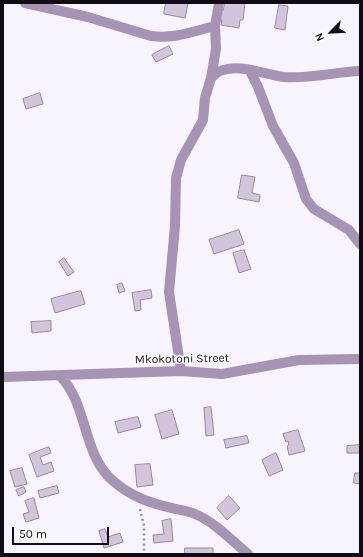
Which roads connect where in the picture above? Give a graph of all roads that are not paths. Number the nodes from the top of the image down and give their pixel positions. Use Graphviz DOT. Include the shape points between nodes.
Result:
graph roads {
  1 [pos="25,3"];
  2 [pos="219,3"];
  3 [pos="215,26"];
  4 [pos="250,71"];
  5 [pos="360,71"];
  6 [pos="211,78"];
  7 [pos="360,244"];
  8 [pos="360,359"];
  9 [pos="181,371"];
  10 [pos="60,376"];
  11 [pos="3,377"];
  12 [pos="248,554"];
  1 -- 3 [label="street" via="88,16 161,37 180,36"];
  2 -- 3 [label="street"];
  3 -- 6 [label="street" via="216,49"];
  4 -- 5 [label="street" via="290,77"];
  4 -- 6 [label="street" via="223,70"];
  4 -- 7 [label="street" via="273,126 294,163 306,199 314,209 349,230"];
  6 -- 9 [label="street" via="205,98 203,120 181,160 176,178 169,292"];
  8 -- 9 [label="street, Mkokotoni Street" via="299,360 222,374"];
  9 -- 10 [label="street, Mkokotoni Street"];
  10 -- 11 [label="street, Mkokotoni Street"];
  10 -- 12 [label="street" via="72,390 99,464 111,480 138,499 194,513 212,522"];
}
